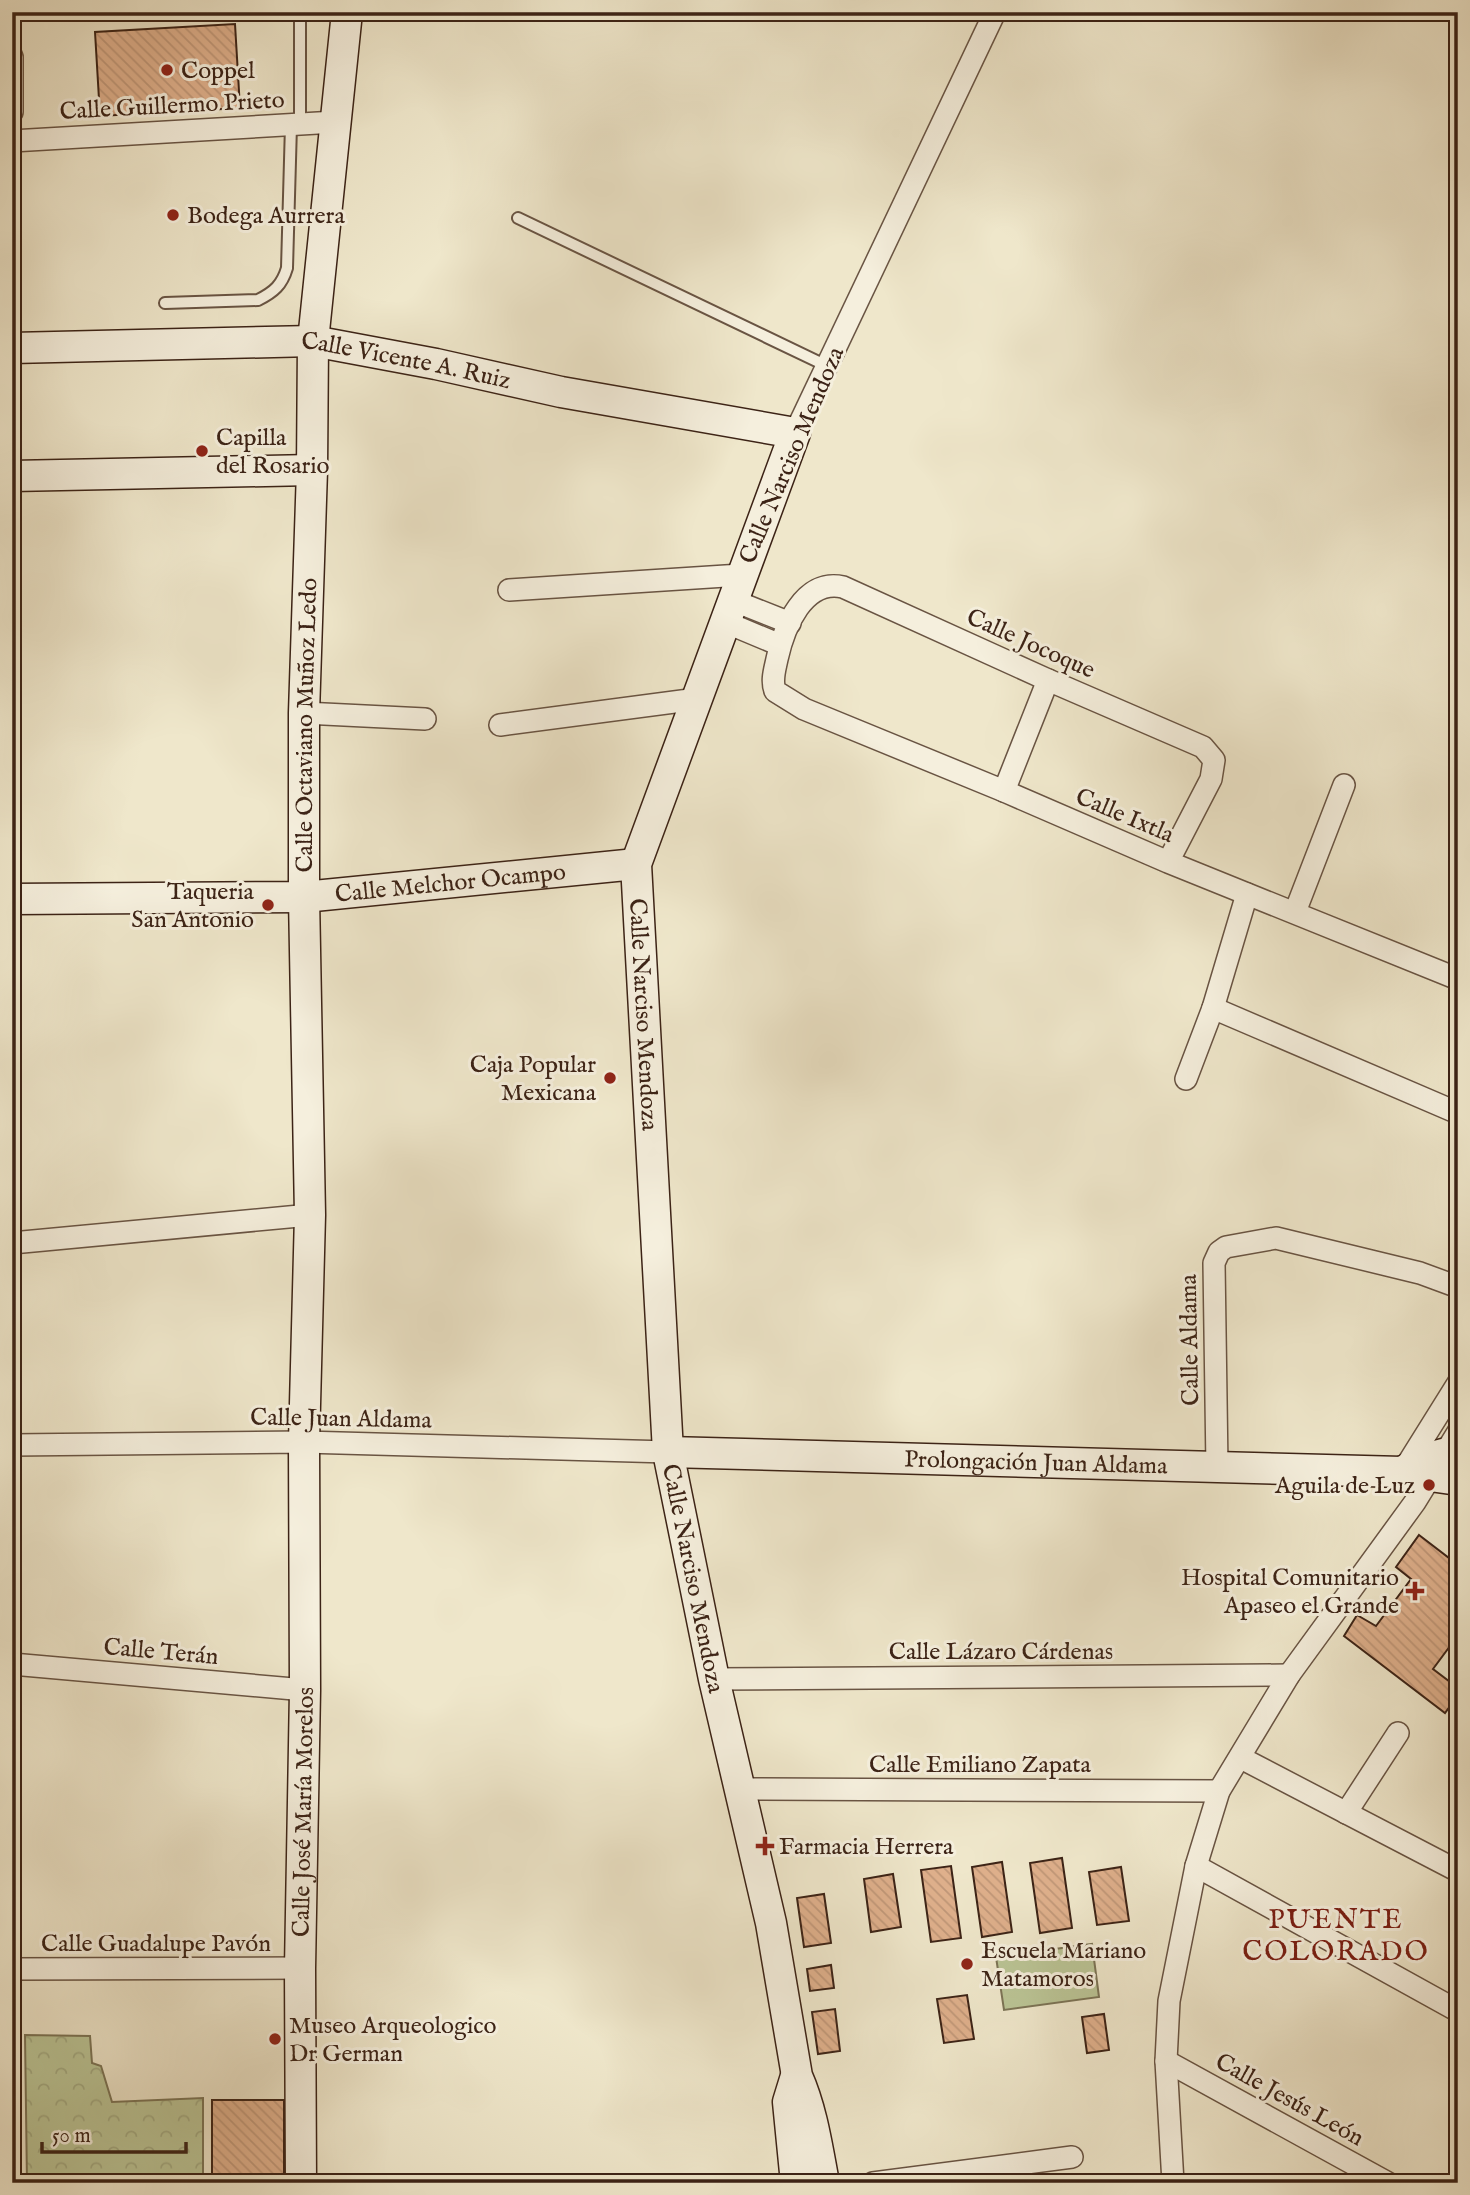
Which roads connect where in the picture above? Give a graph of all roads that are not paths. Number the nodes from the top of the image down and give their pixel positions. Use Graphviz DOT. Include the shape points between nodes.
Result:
graph roads {
  1 [pos="298,12"];
  2 [pos="347,12"];
  3 [pos="995,12"];
  4 [pos="12,57"];
  5 [pos="12,112"];
  6 [pos="335,122"];
  7 [pos="296,125"];
  8 [pos="12,141"];
  9 [pos="519,218"];
  10 [pos="165,303"];
  11 [pos="313,341"];
  12 [pos="12,348"];
  13 [pos="827,366"];
  14 [pos="795,433"];
  15 [pos="312,470"];
  16 [pos="12,476"];
  17 [pos="509,590"];
  18 [pos="732,599"];
  19 [pos="790,623"];
  20 [pos="780,645"];
  21 [pos="1048,680"];
  22 [pos="697,699"];
  23 [pos="304,713"];
  24 [pos="425,719"];
  25 [pos="500,725"];
  26 [pos="1344,785"];
  27 [pos="1004,791"];
  28 [pos="1168,862"];
  29 [pos="636,864"];
  30 [pos="1247,894"];
  31 [pos="303,897"];
  32 [pos="12,899"];
  33 [pos="1295,912"];
  34 [pos="1458,979"];
  35 [pos="1213,1008"];
  36 [pos="1186,1079"];
  37 [pos="1458,1113"];
  38 [pos="310,1215"];
  39 [pos="12,1243"];
  40 [pos="1458,1287"];
  41 [pos="1458,1383"];
  42 [pos="304,1442"];
  43 [pos="12,1445"];
  44 [pos="668,1452"];
  45 [pos="1442,1461"];
  46 [pos="1217,1467"];
  47 [pos="12,1664"];
  48 [pos="1289,1675"];
  49 [pos="714,1679"];
  50 [pos="305,1690"];
  51 [pos="1398,1732"];
  52 [pos="1241,1758"];
  53 [pos="741,1789"];
  54 [pos="1219,1791"];
  55 [pos="1346,1813"];
  56 [pos="1196,1866"];
  57 [pos="1457,1868"];
  58 [pos="300,1968"];
  59 [pos="12,1969"];
  60 [pos="1458,2011"];
  61 [pos="1166,2060"];
  62 [pos="797,2076"];
  63 [pos="1072,2157"];
  64 [pos="300,2183"];
  65 [pos="796,2183"];
  66 [pos="824,2183"];
  67 [pos="873,2183"];
  68 [pos="1173,2183"];
  69 [pos="1388,2183"];
  1 -- 7 [label="lane"];
  2 -- 6 [label="street, Calle Octaviano Muñoz Ledo"];
  3 -- 13 [label="street, Calle Narciso Mendoza"];
  4 -- 5 [label="street"];
  6 -- 7 [label="street, Calle Guillermo Prieto"];
  6 -- 11 [label="street, Calle Octaviano Muñoz Ledo"];
  7 -- 8 [label="street, Calle Guillermo Prieto"];
  7 -- 10 [label="lane" via="283,282 258,300"];
  9 -- 13 [label="lane"];
  11 -- 12 [label="street, Calle Vicente A. Ruiz"];
  11 -- 14 [label="street, Calle Vicente A. Ruiz" via="561,392"];
  11 -- 15 [label="street, Calle Octaviano Muñoz Ledo"];
  13 -- 14 [label="street, Calle Narciso Mendoza"];
  14 -- 18 [label="street, Calle Narciso Mendoza"];
  15 -- 16 [label="street"];
  15 -- 23 [label="street, Calle Octaviano Muñoz Ledo"];
  17 -- 18 [label="street"];
  18 -- 19 [label="street"];
  18 -- 20 [label="street"];
  18 -- 22 [label="street, Calle Narciso Mendoza"];
  19 -- 20 [label="street"];
  19 -- 21 [label="street, Calle Jocoque" via="802,602 822,588 844,587"];
  20 -- 27 [label="street, Calle Ixtla" via="775,691 804,709"];
  21 -- 27 [label="street"];
  21 -- 28 [label="street, Calle Jocoque" via="1203,747 1214,760 1211,779"];
  22 -- 25 [label="street"];
  22 -- 29 [label="street, Calle Narciso Mendoza"];
  23 -- 24 [label="street"];
  23 -- 31 [label="street, Calle Octaviano Muñoz Ledo"];
  26 -- 33 [label="street"];
  27 -- 28 [label="street, Calle Ixtla"];
  28 -- 30 [label="street, Calle Ixtla"];
  29 -- 31 [label="street, Calle Melchor Ocampo"];
  29 -- 44 [label="street, Calle Narciso Mendoza"];
  30 -- 33 [label="street, Calle Ixtla"];
  30 -- 35 [label="street"];
  31 -- 32 [label="street, Calle Melchor Ocampo"];
  31 -- 38 [label="street, Calle Octaviano Muñoz Ledo"];
  33 -- 34 [label="street, Calle Ixtla"];
  35 -- 36 [label="street"];
  35 -- 37 [label="street"];
  38 -- 39 [label="street"];
  38 -- 42 [label="street, Calle Octaviano Muñoz Ledo"];
  40 -- 46 [label="street, Calle Aldama" via="1420,1273 1276,1238 1219,1252 1214,1263"];
  41 -- 45 [label="street"];
  42 -- 43 [label="street, Calle Juan Aldama"];
  42 -- 44 [label="street, Calle Juan Aldama"];
  42 -- 50 [label="street, Calle José María Morelos"];
  44 -- 46 [label="street, Prolongación Juan Aldama"];
  44 -- 49 [label="street, Calle Narciso Mendoza"];
  45 -- 46 [label="street, Prolongación Juan Aldama"];
  45 -- 48 [label="street"];
  47 -- 50 [label="street, Calle Terán"];
  48 -- 49 [label="street, Calle Lázaro Cárdenas"];
  48 -- 52 [label="street"];
  49 -- 53 [label="street, Calle Narciso Mendoza"];
  50 -- 58 [label="street, Calle José María Morelos"];
  51 -- 55 [label="street"];
  52 -- 54 [label="street"];
  52 -- 55 [label="street"];
  53 -- 54 [label="street, Calle Emiliano Zapata"];
  53 -- 62 [label="street, Calle Narciso Mendoza" via="771,1923"];
  54 -- 56 [label="street"];
  55 -- 57 [label="street"];
  56 -- 60 [label="street"];
  56 -- 61 [label="street" via="1169,2001"];
  58 -- 59 [label="street, Calle Guadalupe Pavón"];
  58 -- 64 [label="street, Calle José María Morelos"];
  61 -- 68 [label="street"];
  61 -- 69 [label="street, Calle Jesús León"];
  62 -- 65 [label="street, Calle Narciso Mendoza" via="788,2102"];
  62 -- 66 [label="street, Calle Narciso Mendoza" via="812,2120"];
  63 -- 67 [label="street"];
}
